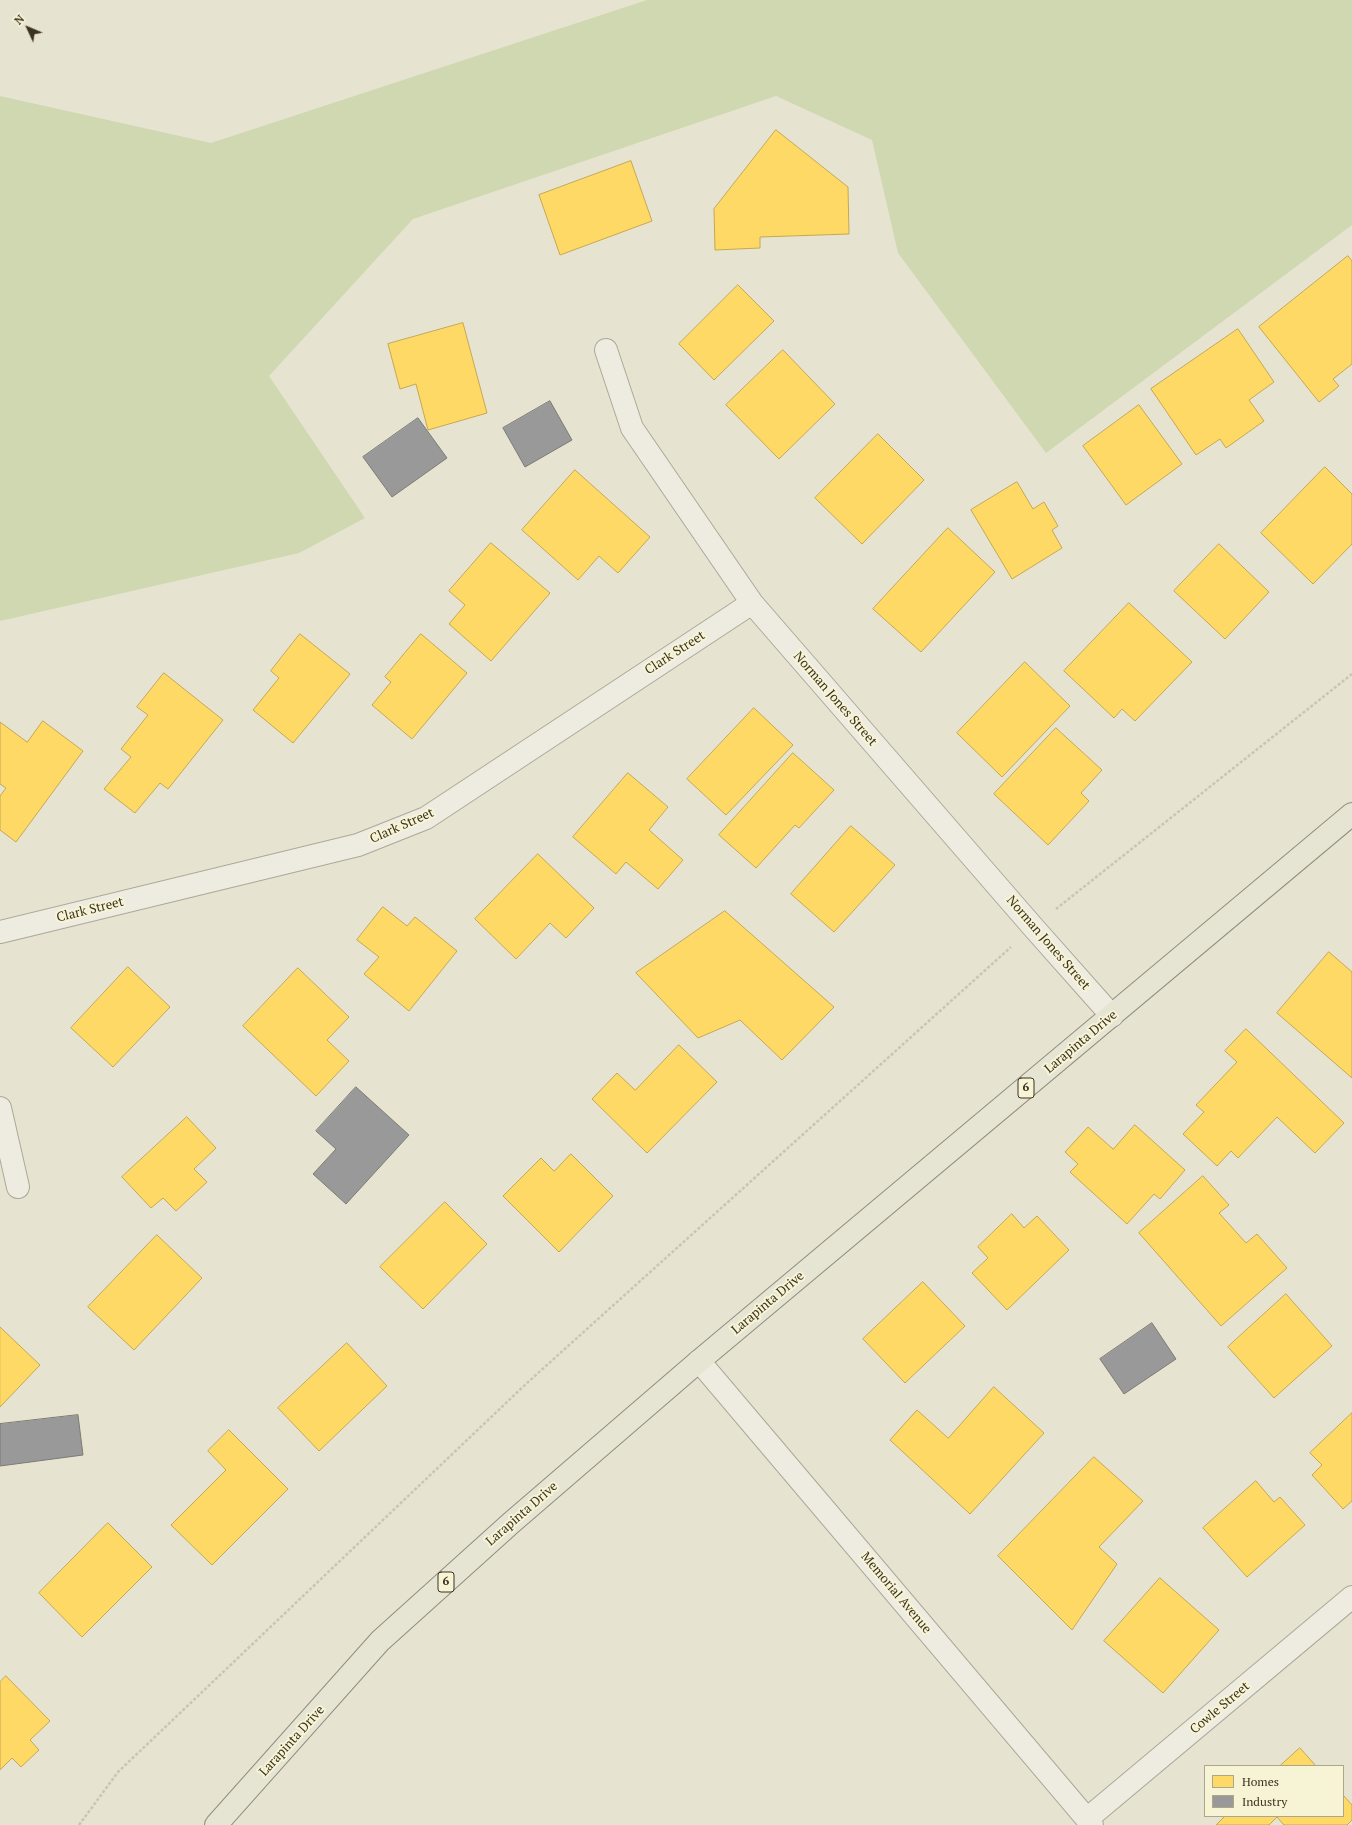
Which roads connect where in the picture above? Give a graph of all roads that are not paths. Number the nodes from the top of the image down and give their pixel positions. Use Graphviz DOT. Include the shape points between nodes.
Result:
graph roads {
  1 [pos="606,350"];
  2 [pos="752,602"];
  3 [pos="1352,814"];
  4 [pos="0,932"];
  5 [pos="1112,1016"];
  6 [pos="0,1108"];
  7 [pos="18,1187"];
  8 [pos="699,1361"];
  9 [pos="1352,1597"];
  10 [pos="1090,1822"];
  11 [pos="216,1825"];
  1 -- 2 [label="street, Norman Jones Street" via="632,428"];
  2 -- 4 [label="street, Clark Street" via="426,818 358,845"];
  2 -- 5 [label="street, Norman Jones Street"];
  3 -- 5 [label="main road, Larapinta Drive / 6"];
  5 -- 8 [label="main road, Larapinta Drive / 6"];
  6 -- 7 [label="street"];
  8 -- 10 [label="street, Memorial Avenue"];
  8 -- 11 [label="main road, Larapinta Drive / 6" via="511,1523 380,1641"];
  9 -- 10 [label="street, Cowle Street"];
}
